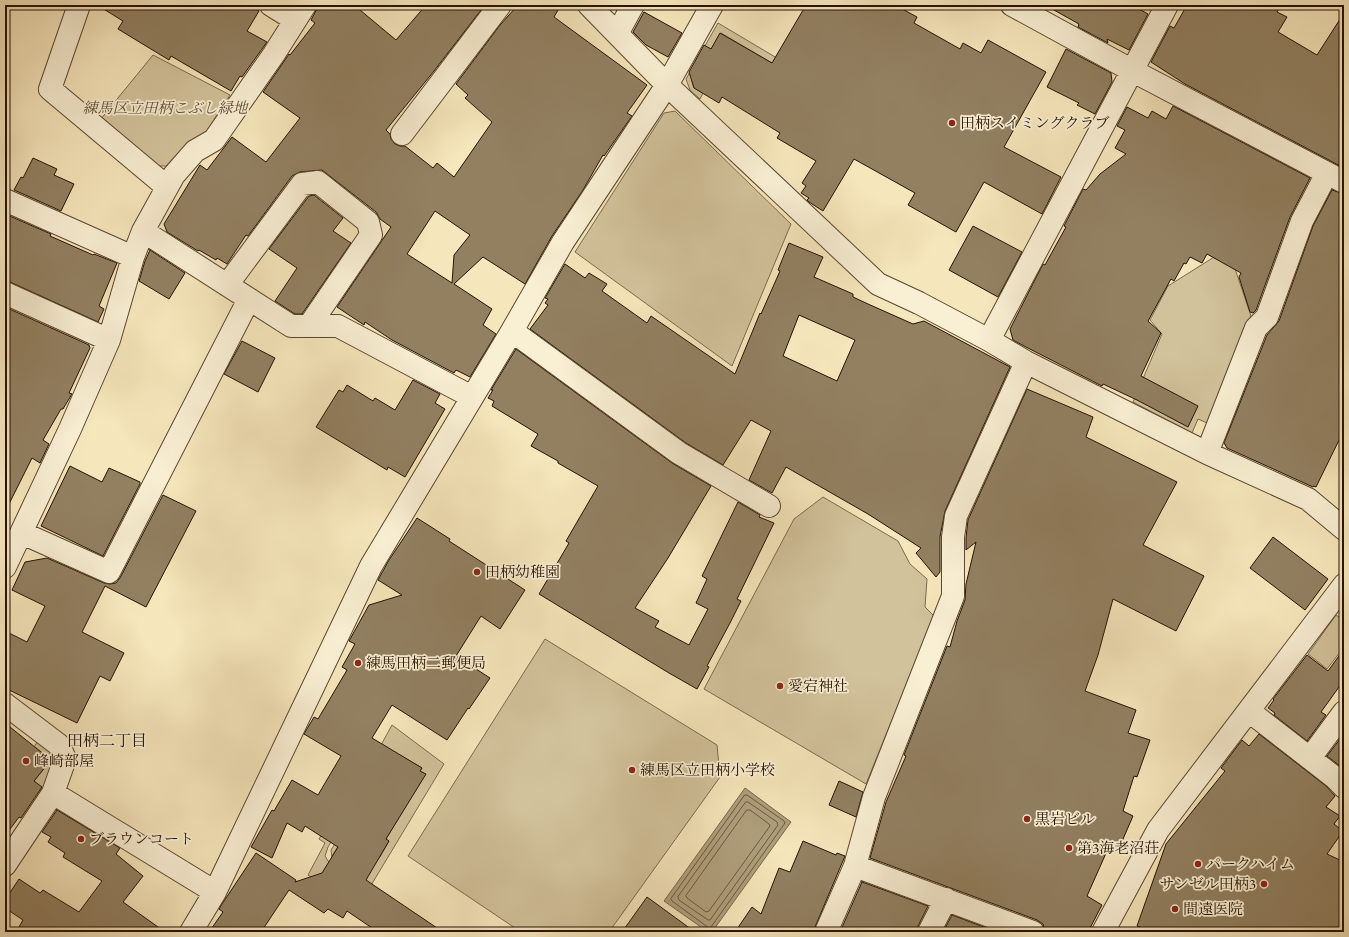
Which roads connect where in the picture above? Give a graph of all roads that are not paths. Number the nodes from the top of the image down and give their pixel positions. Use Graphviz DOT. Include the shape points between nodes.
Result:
graph roads {
  1 [pos="79,5"];
  2 [pos="271,5"];
  3 [pos="500,5"];
  4 [pos="589,5"];
  5 [pos="633,5"];
  6 [pos="712,5"];
  7 [pos="1012,5"];
  8 [pos="1167,5"];
  9 [pos="300,13"];
  10 [pos="617,34"];
  11 [pos="1133,71"];
  12 [pos="667,84"];
  13 [pos="402,134"];
  14 [pos="1335,178"];
  15 [pos="168,187"];
  16 [pos="5,200"];
  17 [pos="143,231"];
  18 [pos="133,257"];
  19 [pos="227,285"];
  20 [pos="5,293"];
  21 [pos="249,299"];
  22 [pos="309,326"];
  23 [pos="512,331"];
  24 [pos="109,340"];
  25 [pos="989,340"];
  26 [pos="1026,362"];
  27 [pos="472,397"];
  28 [pos="1207,453"];
  29 [pos="769,506"];
  30 [pos="1344,529"];
  31 [pos="22,532"];
  32 [pos="5,567"];
  33 [pos="1344,585"];
  34 [pos="5,704"];
  35 [pos="1249,711"];
  36 [pos="1344,712"];
  37 [pos="1310,758"];
  38 [pos="1344,787"];
  39 [pos="53,793"];
  40 [pos="5,865"];
  41 [pos="855,866"];
  42 [pos="214,892"];
  43 [pos="946,899"];
  44 [pos="191,932"];
  45 [pos="826,932"];
  46 [pos="929,932"];
  47 [pos="1033,932"];
  48 [pos="1103,932"];
  1 -- 15 [label="street" via="50,89"];
  2 -- 9 [label="street"];
  3 -- 13 [label="street"];
  4 -- 10 [label="street"];
  5 -- 10 [label="street"];
  6 -- 12 [label="street"];
  7 -- 11 [label="street"];
  8 -- 11 [label="street"];
  9 -- 15 [label="street" via="214,140 195,151 174,175"];
  10 -- 12 [label="street"];
  11 -- 14 [label="street"];
  11 -- 25 [label="street"];
  12 -- 23 [label="street" via="563,242"];
  12 -- 25 [label="street" via="878,284 919,302"];
  14 -- 28 [label="street" via="1302,221 1267,318 1256,328"];
  15 -- 17 [label="street"];
  16 -- 18 [label="street"];
  17 -- 18 [label="street"];
  17 -- 19 [label="street"];
  18 -- 24 [label="street"];
  19 -- 21 [label="street"];
  19 -- 22 [label="street" via="302,184 318,182 368,222 371,235"];
  20 -- 24 [label="street"];
  21 -- 22 [label="street" via="291,326"];
  21 -- 31 [label="street" via="108,572"];
  22 -- 27 [label="street" via="338,326"];
  23 -- 27 [label="street"];
  23 -- 29 [label="street" via="679,453"];
  24 -- 31 [label="street"];
  25 -- 26 [label="street"];
  26 -- 28 [label="street"];
  26 -- 41 [label="street" via="956,516 953,537 953,596 874,797"];
  27 -- 42 [label="street" via="370,566"];
  28 -- 30 [label="street" via="1308,499"];
  31 -- 32 [label="street"];
  33 -- 35 [label="street"];
  34 -- 39 [label="street" via="59,745 65,759"];
  35 -- 37 [label="street"];
  35 -- 48 [label="street" via="1158,830"];
  36 -- 37 [label="street"];
  37 -- 38 [label="street"];
  39 -- 40 [label="street"];
  39 -- 42 [label="street"];
  41 -- 43 [label="street"];
  41 -- 45 [label="street"];
  42 -- 44 [label="street"];
  43 -- 46 [label="street"];
  43 -- 47 [label="street"];
}
